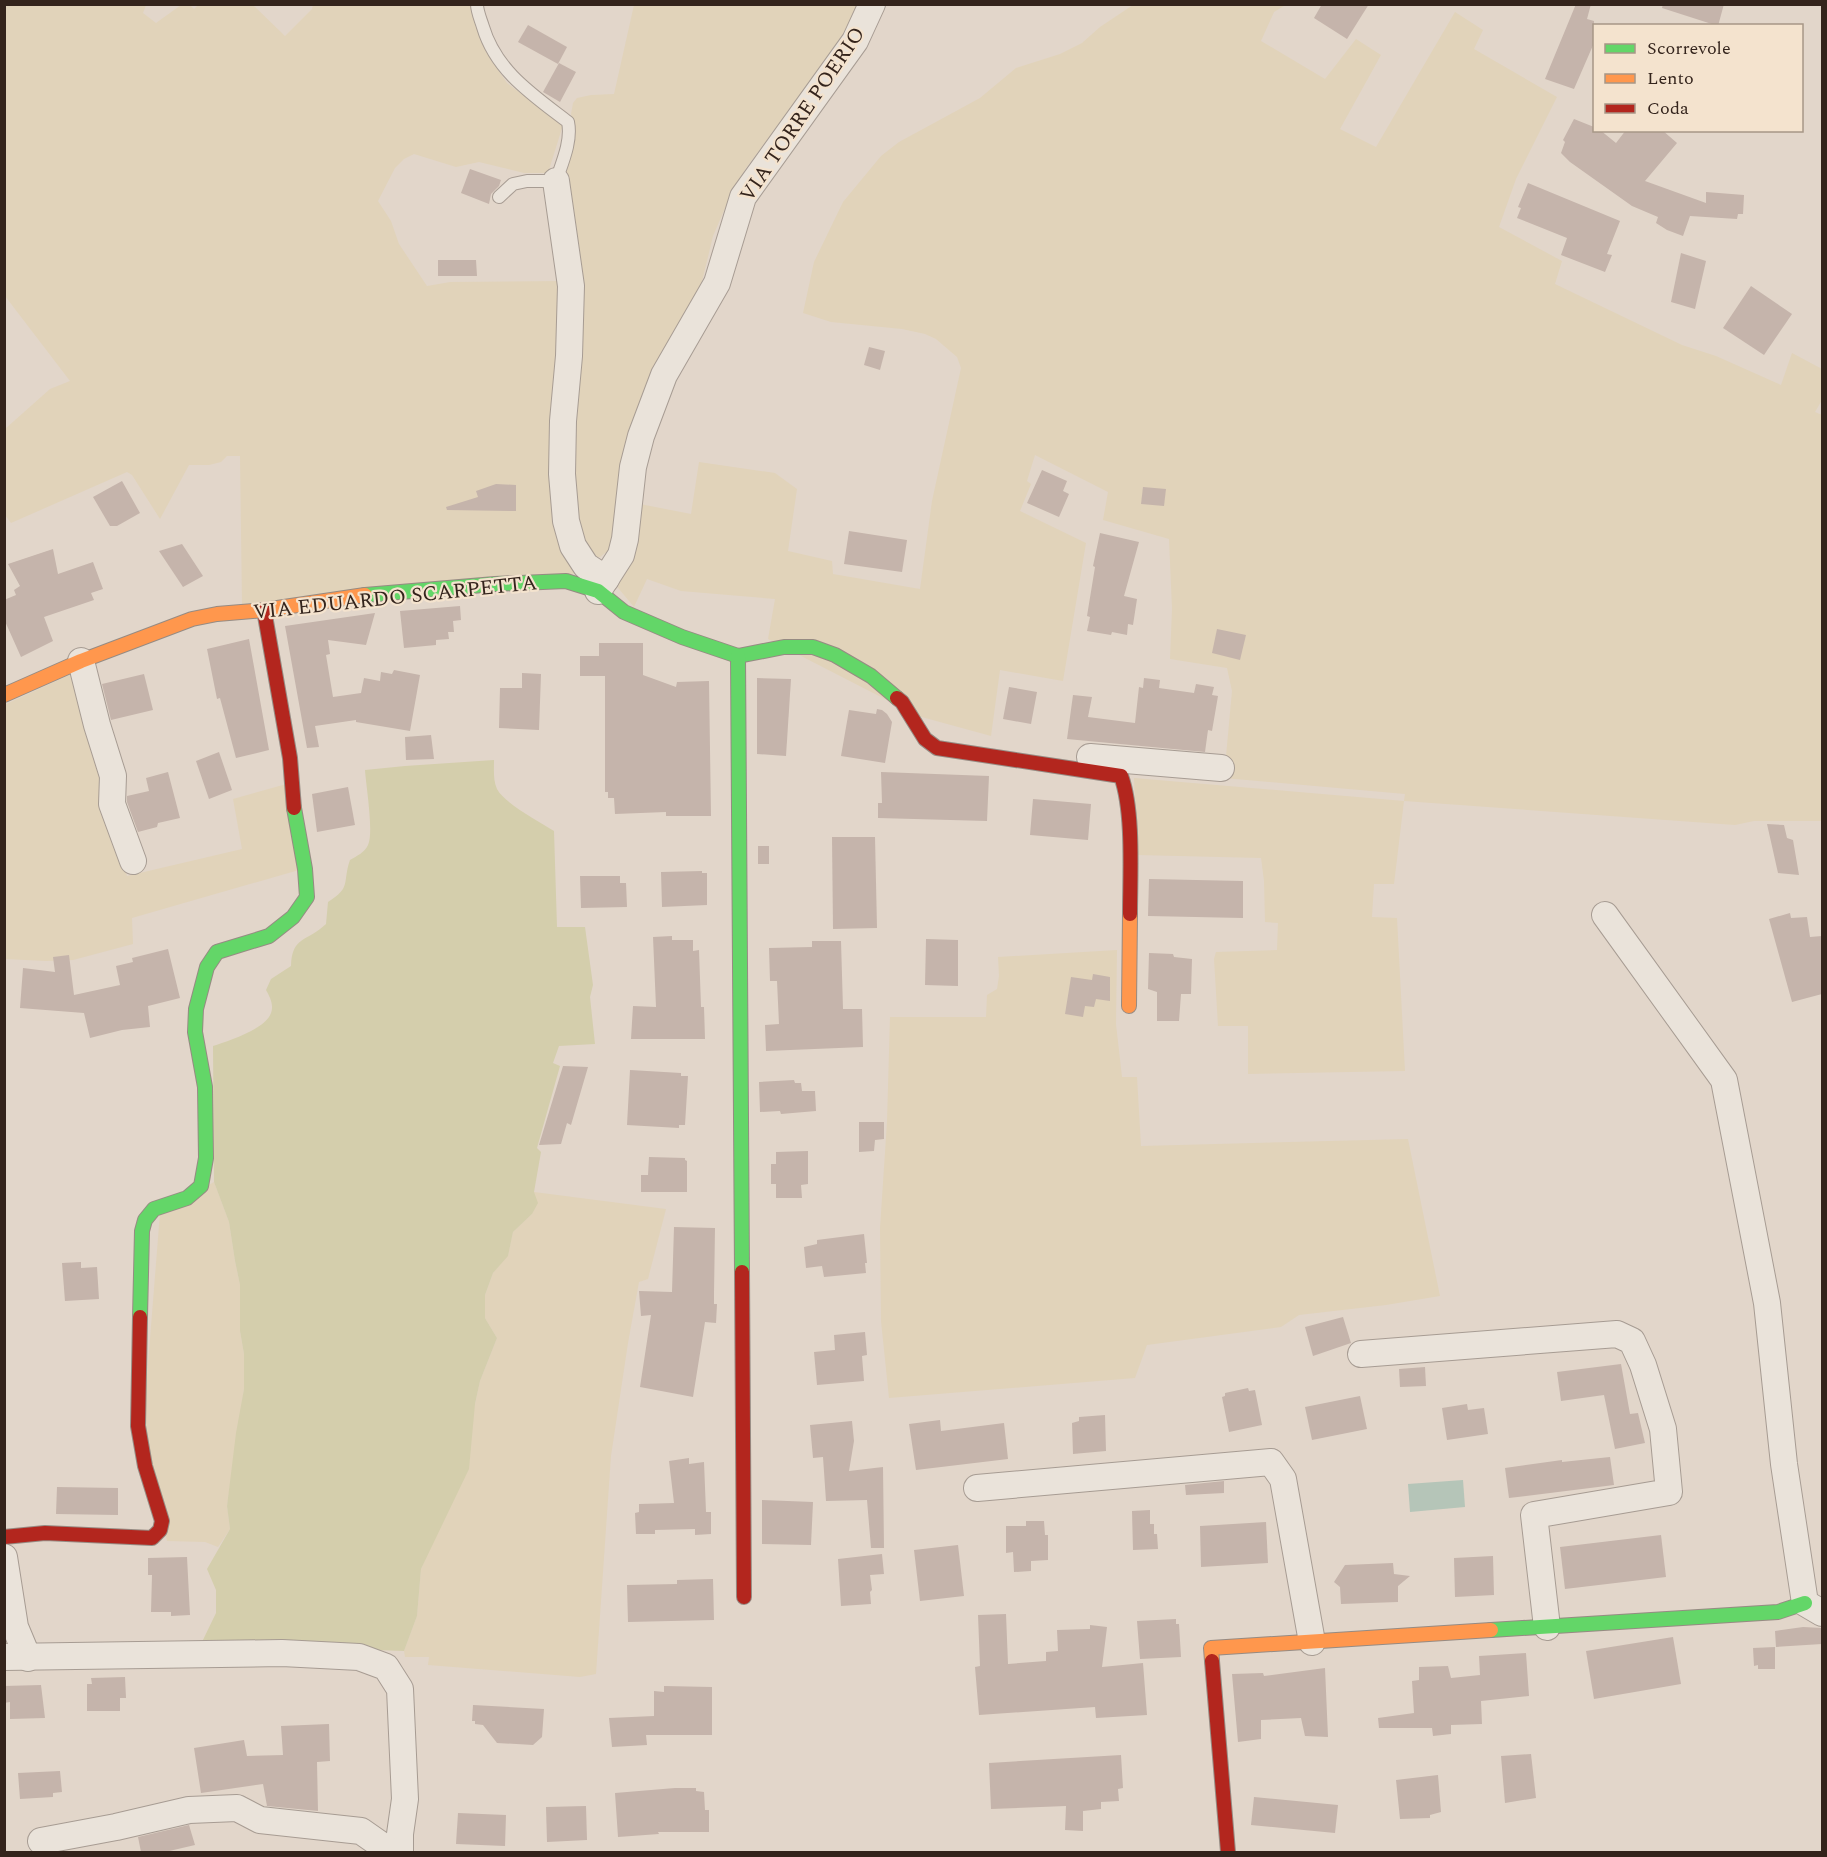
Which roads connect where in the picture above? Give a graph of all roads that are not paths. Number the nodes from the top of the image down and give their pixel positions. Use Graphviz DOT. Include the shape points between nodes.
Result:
graph roads {
  1 [pos="477,4"];
  2 [pos="872,4"];
  3 [pos="556,181"];
  4 [pos="499,197"];
  5 [pos="602,585"];
  6 [pos="264,610"];
  7 [pos="738,656"];
  8 [pos="81,661"];
  9 [pos="4,695"];
  10 [pos="916,727"];
  11 [pos="1221,768"];
  12 [pos="133,861"];
  13 [pos="1605,915"];
  14 [pos="1129,1006"];
  15 [pos="1361,1354"];
  16 [pos="977,1488"];
  17 [pos="4,1537"];
  18 [pos="4,1557"];
  19 [pos="744,1597"];
  20 [pos="1814,1608"];
  21 [pos="1547,1627"];
  22 [pos="1312,1642"];
  23 [pos="16,1658"];
  24 [pos="41,1841"];
  25 [pos="392,1852"];
  26 [pos="400,1852"];
  27 [pos="1228,1852"];
  1 -- 3 [label="lane" via="488,42 500,63 516,82 568,122"];
  2 -- 5 [label="street, VIA TORRE POERIO" via="855,41 743,197 717,284 664,375 641,436 633,467 625,540 621,555"];
  3 -- 4 [label="lane" via="513,184"];
  3 -- 5 [label="street" via="571,286 563,421 566,521 573,546"];
  5 -- 6 [label="street, VIA EDUARDO SCARPETTA" via="566,581 495,584 367,595"];
  5 -- 7 [label="street, VIA EDUARDO SCARPETTA" via="624,612"];
  6 -- 8 [label="street, VIA EDUARDO SCARPETTA" via="192,619"];
  6 -- 17 [label="street" via="290,758 307,897 293,917 269,936 217,952 207,967 196,1010 195,1032 205,1087 206,1158 201,1186 187,1198 154,1209 142,1232 138,1426 145,1466 162,1521 160,1530 152,1538 45,1533"];
  7 -- 10 [label="street" via="784,647 813,647 835,655 871,676 902,702"];
  7 -- 19 [label="street"];
  8 -- 9 [label="street, VIA EDUARDO SCARPETTA"];
  8 -- 12 [label="street" via="113,776 112,804"];
  10 -- 11 [label="street" via="1034,751"];
  10 -- 14 [label="street" via="937,748 1120,776 1126,790 1130,862"];
  13 -- 20 [label="street" via="1724,1080 1767,1304 1784,1464"];
  15 -- 21 [label="street" via="1617,1334 1632,1341 1663,1429 1670,1492 1533,1515"];
  16 -- 22 [label="street" via="1271,1462 1283,1479"];
  18 -- 23 [label="street"];
  20 -- 21 [label="street"];
  21 -- 22 [label="street"];
  22 -- 27 [label="street" via="1211,1648"];
  23 -- 26 [label="street" via="282,1653 359,1657 386,1667 400,1689 405,1799"];
  24 -- 25 [label="street" via="189,1810 237,1808 260,1820 361,1831"];
}
